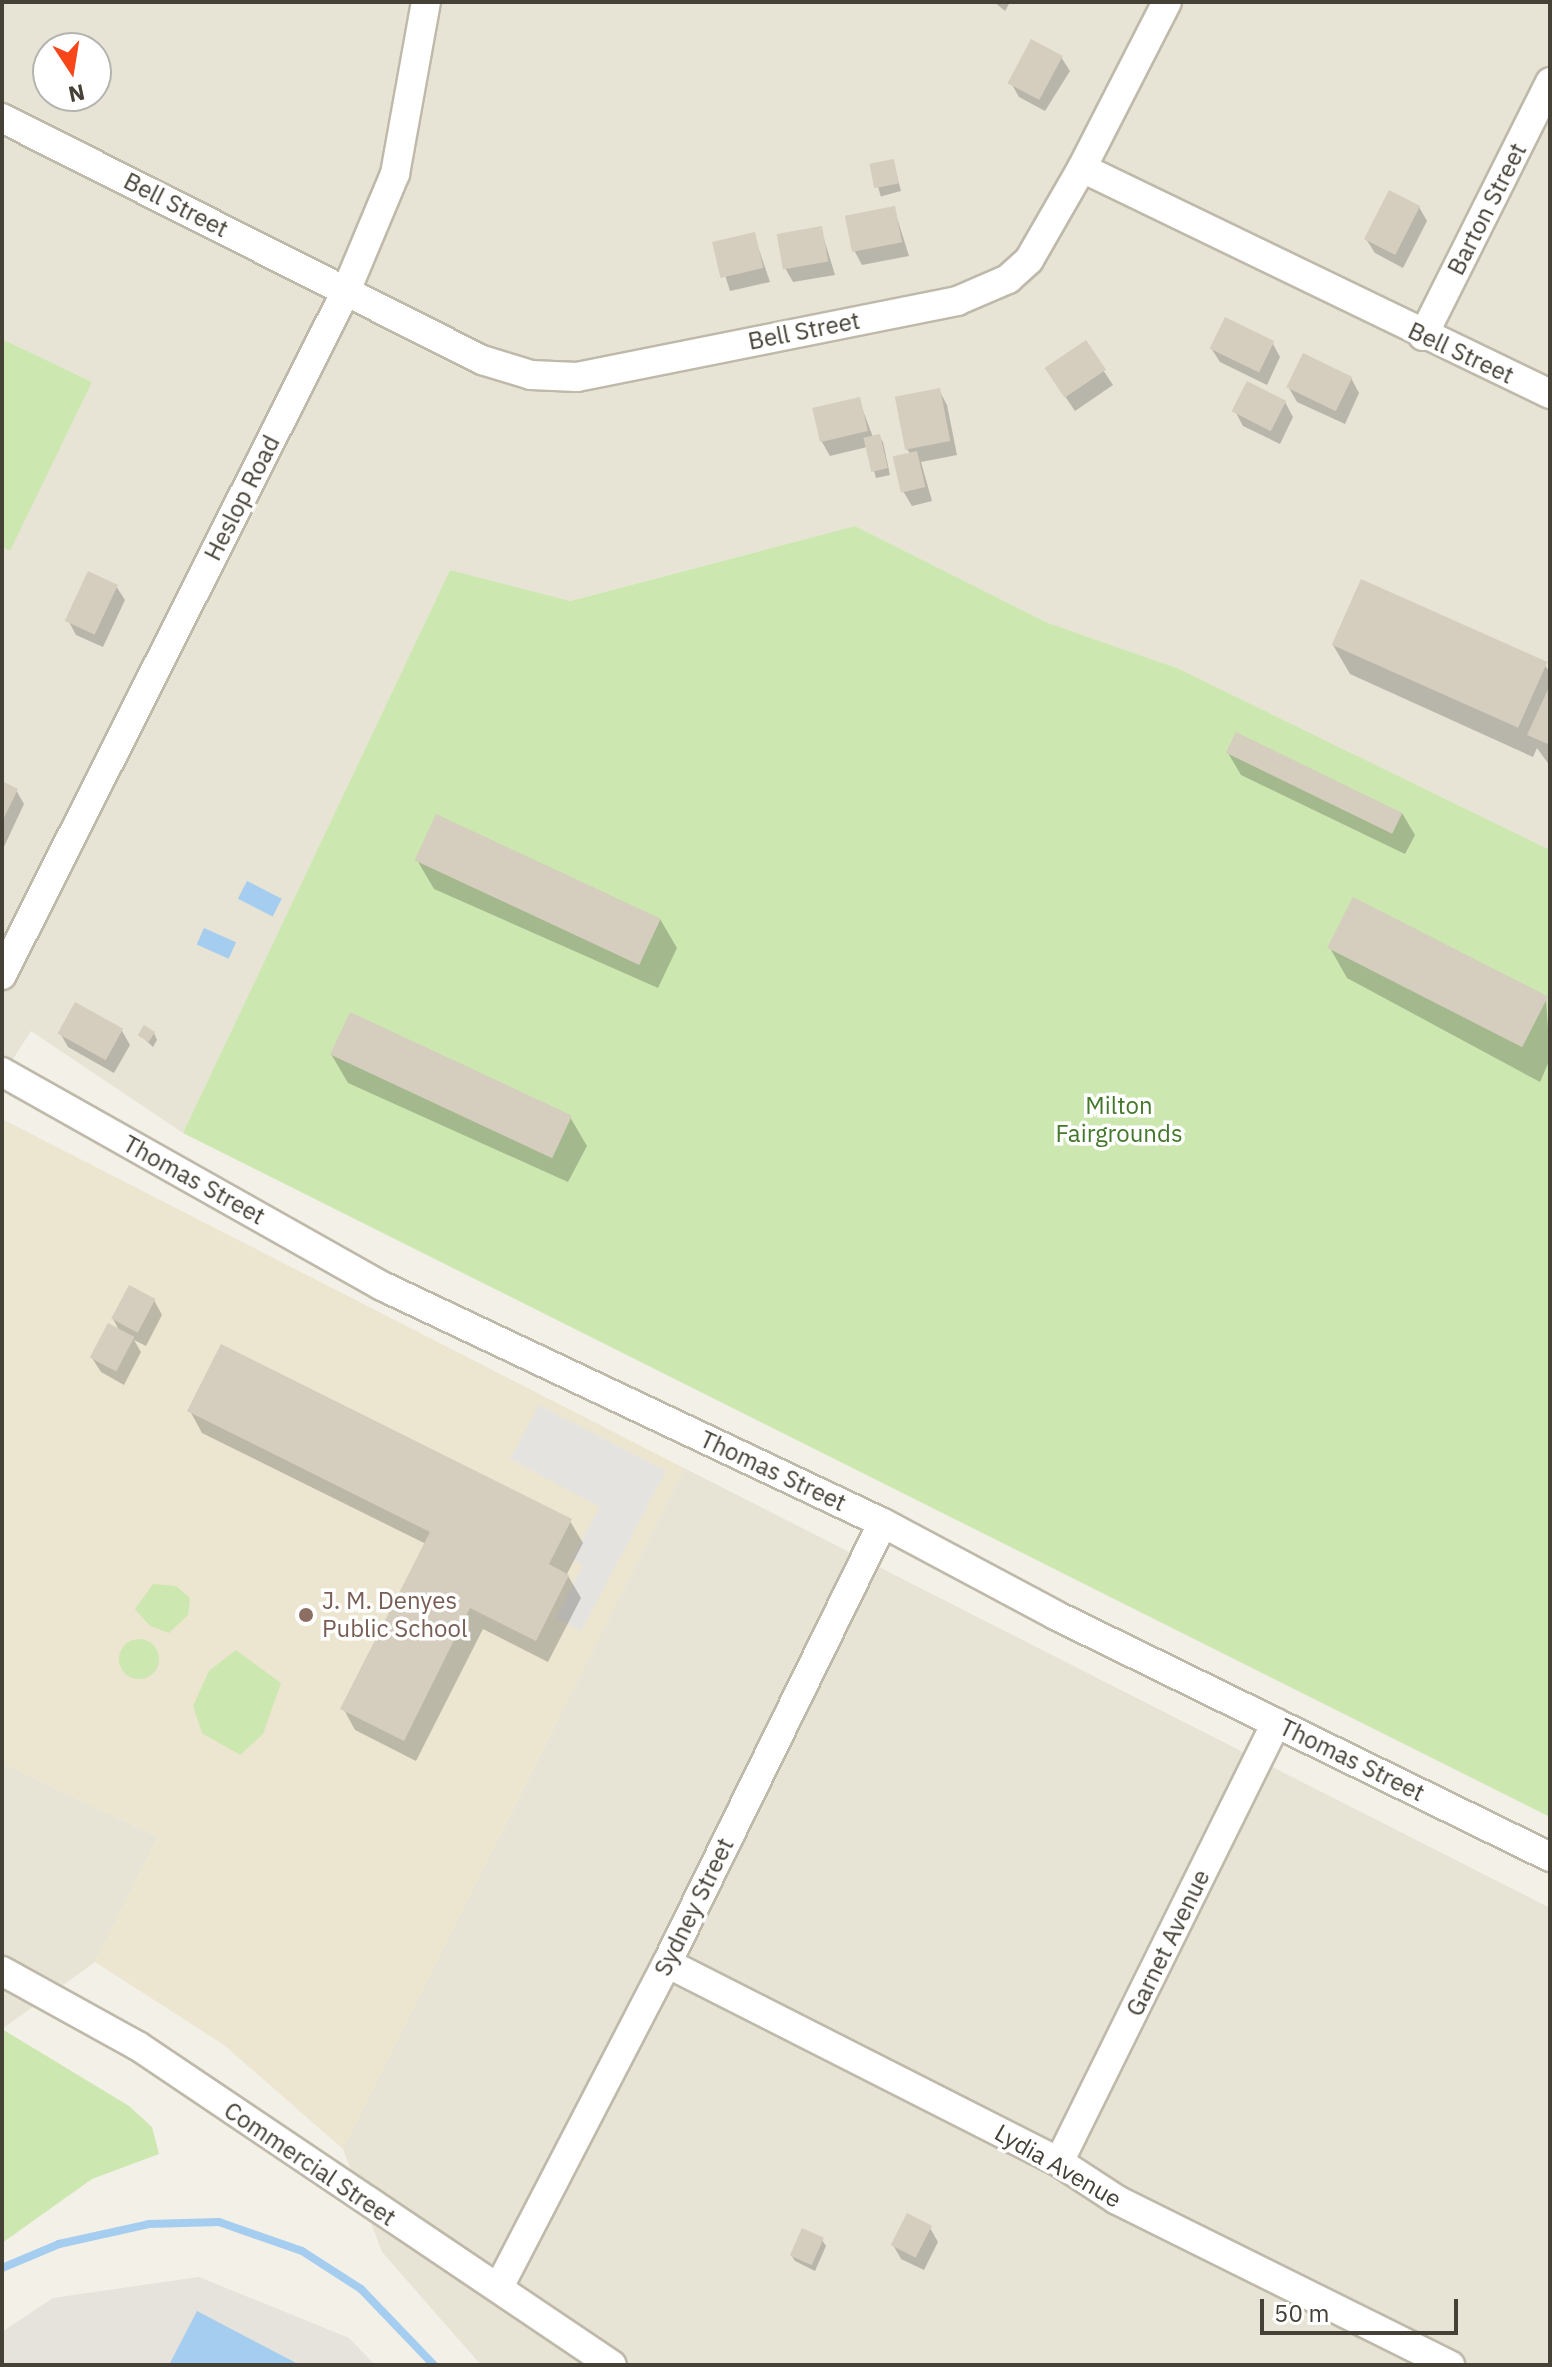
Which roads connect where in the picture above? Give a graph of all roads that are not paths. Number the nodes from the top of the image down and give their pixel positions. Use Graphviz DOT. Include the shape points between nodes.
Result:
graph roads {
  1 [pos="426,2"];
  2 [pos="1167,2"];
  3 [pos="1550,82"];
  4 [pos="2,118"];
  5 [pos="1082,168"];
  6 [pos="346,291"];
  7 [pos="1423,336"];
  8 [pos="1550,394"];
  9 [pos="2,975"];
  10 [pos="2,1072"];
  11 [pos="883,1523"];
  12 [pos="1276,1723"];
  13 [pos="1550,1857"];
  14 [pos="667,1963"];
  15 [pos="2,1971"];
  16 [pos="1059,2162"];
  17 [pos="499,2287"];
  18 [pos="612,2365"];
  19 [pos="1450,2365"];
  1 -- 6 [label="street, Heslop Road" via="395,174"];
  2 -- 5 [label="street"];
  3 -- 7 [label="street, Barton Street"];
  4 -- 6 [label="street, Bell Street"];
  5 -- 6 [label="street, Bell Street" via="1029,260 988,291 577,377 531,375 482,360"];
  5 -- 7 [label="street, Bell Street"];
  6 -- 9 [label="street, Heslop Road"];
  7 -- 8 [label="street, Bell Street"];
  10 -- 11 [label="street, Thomas Street" via="382,1286"];
  11 -- 12 [label="street, Thomas Street"];
  11 -- 14 [label="street, Sydney Street"];
  12 -- 13 [label="street, Thomas Street"];
  12 -- 16 [label="street, Garnet Avenue"];
  14 -- 16 [label="street, Lydia Avenue"];
  14 -- 17 [label="street, Sydney Street"];
  15 -- 17 [label="street, Commercial Street" via="138,2046"];
  16 -- 19 [label="street, Lydia Avenue" via="1117,2200"];
  17 -- 18 [label="street, Commercial Street"];
}
